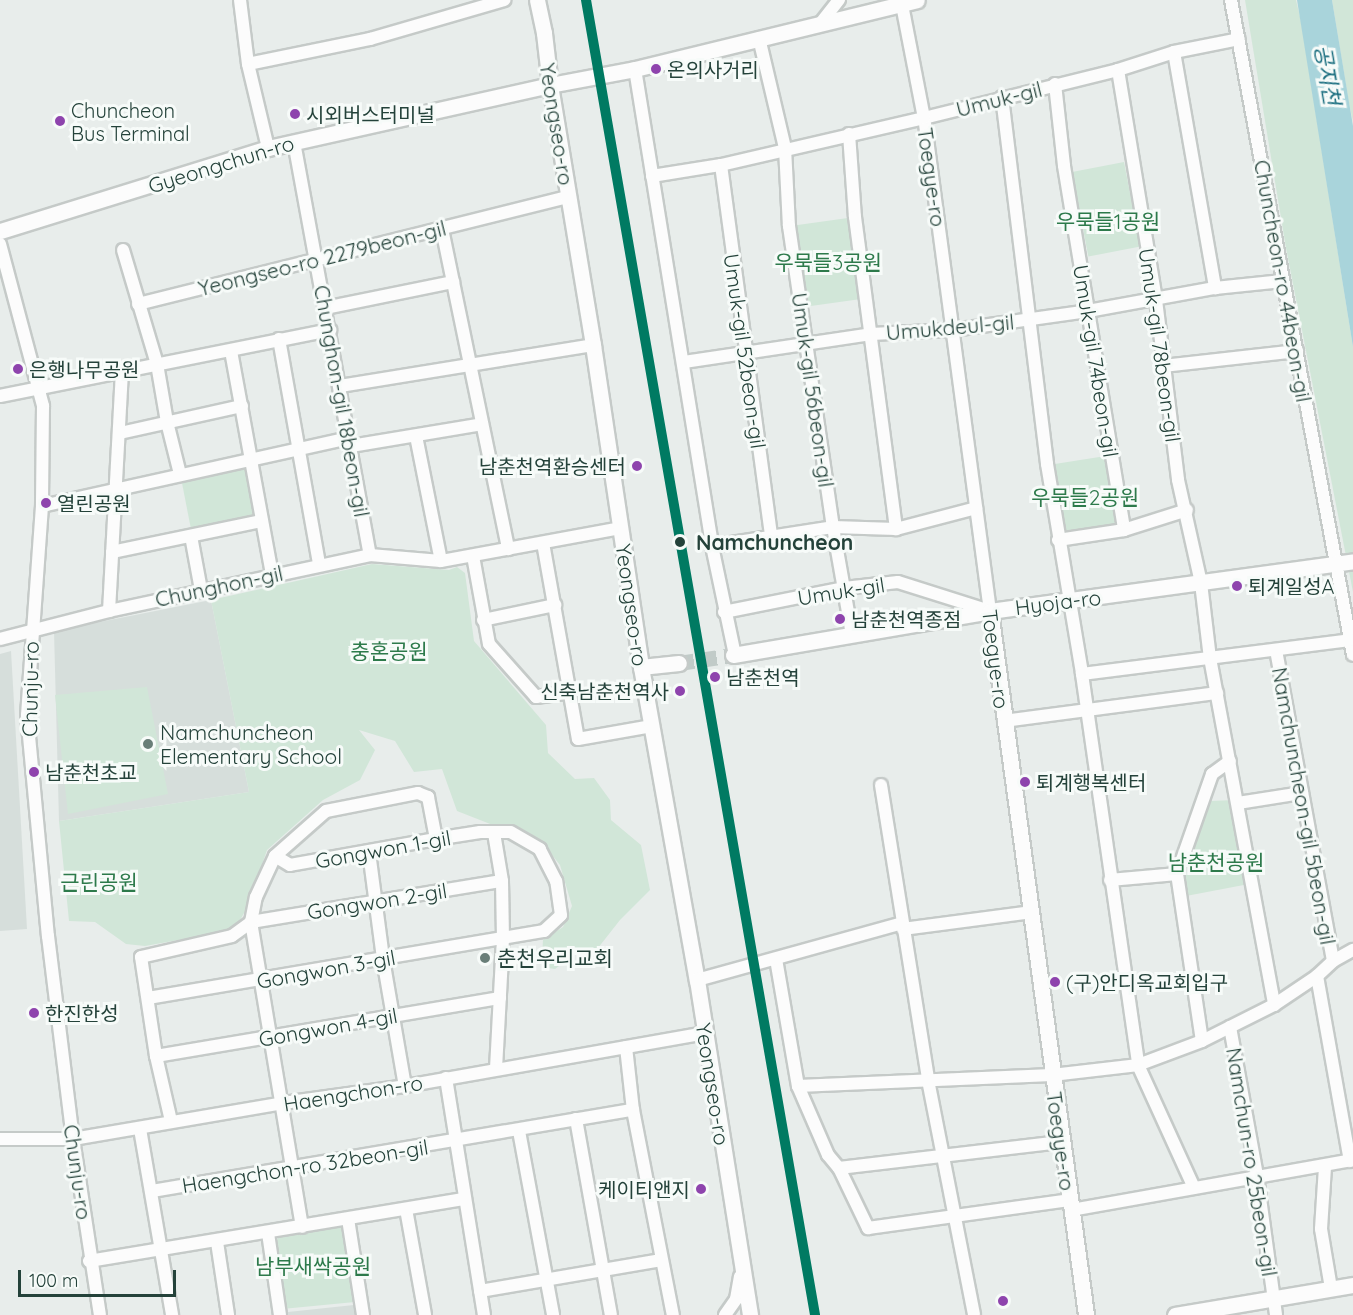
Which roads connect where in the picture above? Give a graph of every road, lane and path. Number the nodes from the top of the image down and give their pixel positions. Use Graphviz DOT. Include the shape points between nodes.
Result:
graph roads {
  1 [pos="240,0"];
  2 [pos="537,0"];
  3 [pos="839,0"];
  4 [pos="1231,0"];
  5 [pos="493,1"];
  6 [pos="906,1"];
  7 [pos="820,24"];
  8 [pos="759,38"];
  9 [pos="1239,39"];
  10 [pos="1174,52"];
  11 [pos="248,64"];
  12 [pos="635,69"];
  13 [pos="1118,70"];
  14 [pos="1055,84"];
  15 [pos="550,85"];
  16 [pos="1002,97"];
  17 [pos="924,118"];
  18 [pos="849,134"];
  19 [pos="294,142"];
  20 [pos="268,148"];
  21 [pos="785,148"];
  22 [pos="721,165"];
  23 [pos="652,176"];
  24 [pos="568,197"];
  25 [pos="442,229"];
  26 [pos="0,231"];
  27 [pos="0,244"];
  28 [pos="123,250"];
  29 [pos="317,260"];
  30 [pos="1283,281"];
  31 [pos="453,282"];
  32 [pos="1215,288"];
  33 [pos="1156,300"];
  34 [pos="138,304"];
  35 [pos="325,308"];
  36 [pos="1088,311"];
  37 [pos="1030,319"];
  38 [pos="330,330"];
  39 [pos="954,330"];
  40 [pos="871,334"];
  41 [pos="279,339"];
  42 [pos="806,342"];
  43 [pos="593,345"];
  44 [pos="231,351"];
  45 [pos="1297,351"];
  46 [pos="744,353"];
  47 [pos="684,362"];
  48 [pos="157,364"];
  49 [pos="471,365"];
  50 [pos="1163,366"];
  51 [pos="122,370"];
  52 [pos="340,386"];
  53 [pos="40,389"];
  54 [pos="0,396"];
  55 [pos="242,406"];
  56 [pos="166,422"];
  57 [pos="482,424"];
  58 [pos="120,434"];
  59 [pos="416,436"];
  60 [pos="350,442"];
  61 [pos="298,448"];
  62 [pos="250,460"];
  63 [pos="180,474"];
  64 [pos="114,489"];
  65 [pos="42,506"];
  66 [pos="976,508"];
  67 [pos="1187,510"];
  68 [pos="262,520"];
  69 [pos="833,527"];
  70 [pos="621,528"];
  71 [pos="896,529"];
  72 [pos="1124,530"];
  73 [pos="191,536"];
  74 [pos="771,537"];
  75 [pos="1058,540"];
  76 [pos="543,543"];
  77 [pos="712,546"];
  78 [pos="508,549"];
  79 [pos="112,552"];
  80 [pos="370,555"];
  81 [pos="473,556"];
  82 [pos="441,561"];
  83 [pos="1345,561"];
  84 [pos="319,564"];
  85 [pos="272,574"];
  86 [pos="1201,584"];
  87 [pos="844,588"];
  88 [pos="201,590"];
  89 [pos="1069,601"];
  90 [pos="555,605"];
  91 [pos="109,611"];
  92 [pos="990,611"];
  93 [pos="724,612"];
  94 [pos="483,620"];
  95 [pos="31,630"];
  96 [pos="852,635"];
  97 [pos="0,639"];
  98 [pos="1350,640"];
  99 [pos="1276,650"];
  100 [pos="734,655"];
  101 [pos="1353,655"];
  102 [pos="1210,658"];
  103 [pos="679,663"];
  104 [pos="641,667"];
  105 [pos="1082,674"];
  106 [pos="570,692"];
  107 [pos="1217,693"];
  108 [pos="1086,710"];
  109 [pos="1004,721"];
  110 [pos="652,726"];
  111 [pos="1230,761"];
  112 [pos="881,785"];
  113 [pos="1302,793"];
  114 [pos="1238,803"];
  115 [pos="494,833"];
  116 [pos="436,839"];
  117 [pos="369,852"];
  118 [pos="275,856"];
  119 [pos="1177,874"];
  120 [pos="1110,880"];
  121 [pos="502,881"];
  122 [pos="374,901"];
  123 [pos="1032,912"];
  124 [pos="251,922"];
  125 [pos="903,926"];
  126 [pos="503,939"];
  127 [pos="1353,950"];
  128 [pos="383,959"];
  129 [pos="776,960"];
  130 [pos="1333,961"];
  131 [pos="1317,976"];
  132 [pos="262,980"];
  133 [pos="697,980"];
  134 [pos="148,998"];
  135 [pos="500,998"];
  136 [pos="1274,1005"];
  137 [pos="395,1015"];
  138 [pos="1230,1027"];
  139 [pos="705,1033"];
  140 [pos="272,1036"];
  141 [pos="1202,1041"];
  142 [pos="626,1047"];
  143 [pos="156,1056"];
  144 [pos="1138,1065"];
  145 [pos="496,1069"];
  146 [pos="1052,1075"];
  147 [pos="446,1078"];
  148 [pos="928,1080"];
  149 [pos="405,1086"];
  150 [pos="798,1086"];
  151 [pos="283,1103"];
  152 [pos="633,1110"];
  153 [pos="576,1119"];
  154 [pos="171,1121"];
  155 [pos="140,1129"];
  156 [pos="519,1131"];
  157 [pos="0,1139"];
  158 [pos="73,1139"];
  159 [pos="457,1142"];
  160 [pos="1060,1142"];
  161 [pos="943,1157"];
  162 [pos="1351,1161"];
  163 [pos="1325,1167"];
  164 [pos="294,1168"];
  165 [pos="839,1168"];
  166 [pos="1257,1176"];
  167 [pos="1194,1188"];
  168 [pos="152,1191"];
  169 [pos="465,1199"];
  170 [pos="1070,1205"];
  171 [pos="406,1209"];
  172 [pos="956,1215"];
  173 [pos="348,1219"];
  174 [pos="302,1227"];
  175 [pos="268,1233"];
  176 [pos="217,1242"];
  177 [pos="161,1251"];
  178 [pos="661,1260"];
  179 [pos="89,1261"];
  180 [pos="742,1266"];
  181 [pos="603,1270"];
  182 [pos="546,1280"];
  183 [pos="1353,1285"];
  184 [pos="1331,1288"];
  185 [pos="480,1292"];
  186 [pos="1274,1298"];
  187 [pos="100,1315"];
  188 [pos="172,1315"];
  189 [pos="228,1315"];
  190 [pos="280,1315"];
  191 [pos="363,1315"];
  192 [pos="424,1315"];
  193 [pos="484,1315"];
  194 [pos="553,1315"];
  195 [pos="611,1315"];
  196 [pos="673,1315"];
  197 [pos="725,1315"];
  198 [pos="750,1315"];
  199 [pos="974,1315"];
  200 [pos="1086,1315"];
  201 [pos="1174,1315"];
  202 [pos="1276,1315"];
  1 -- 11 [label="street"];
  2 -- 15 [label="street, Yeongseo-ro"];
  3 -- 7 [label="street"];
  4 -- 9 [label="street, Chuncheon-ro 44beon-gil"];
  5 -- 11 [label="street" via="370,39"];
  6 -- 7 [label="street, Gyeongchun-ro"];
  6 -- 17 [label="street, Toegye-ro"];
  7 -- 8 [label="street, Gyeongchun-ro"];
  8 -- 12 [label="street, Gyeongchun-ro"];
  8 -- 21 [label="street, Umuk-gil 56beon-gil"];
  9 -- 10 [label="street, Umuk-gil"];
  9 -- 30 [label="street, Chuncheon-ro 44beon-gil"];
  10 -- 13 [label="street, Umuk-gil"];
  10 -- 32 [label="street"];
  11 -- 20 [label="street"];
  12 -- 15 [label="street, Gyeongchun-ro"];
  12 -- 23 [label="street"];
  13 -- 14 [label="street, Umuk-gil"];
  13 -- 33 [label="street, Umuk-gil 78beon-gil"];
  14 -- 16 [label="street, Umuk-gil"];
  14 -- 36 [label="street, Umuk-gil 74beon-gil"];
  15 -- 19 [label="street, Gyeongchun-ro"];
  15 -- 24 [label="street, Yeongseo-ro"];
  16 -- 17 [label="street, Umuk-gil"];
  16 -- 37 [label="street"];
  17 -- 18 [label="street, Umuk-gil"];
  17 -- 39 [label="street, Toegye-ro"];
  18 -- 21 [label="street, Umuk-gil"];
  18 -- 40 [label="street" via="855,217"];
  19 -- 20 [label="street, Gyeongchun-ro"];
  19 -- 29 [label="street, Chunghon-gil 18beon-gil"];
  20 -- 26 [label="street, Gyeongchun-ro"];
  21 -- 22 [label="street, Umuk-gil"];
  21 -- 42 [label="street, Umuk-gil 56beon-gil" via="789,226"];
  22 -- 23 [label="street, Umuk-gil"];
  22 -- 46 [label="street, Umuk-gil 52beon-gil"];
  23 -- 47 [label="street"];
  24 -- 25 [label="street, Yeongseo-ro 2279beon-gil"];
  24 -- 43 [label="street, Yeongseo-ro"];
  25 -- 29 [label="street, Yeongseo-ro 2279beon-gil"];
  25 -- 31 [label="street"];
  27 -- 53 [label="street, Chunju-ro"];
  28 -- 34 [label="street"];
  29 -- 34 [label="street, Yeongseo-ro 2279beon-gil"];
  29 -- 35 [label="street, Chunghon-gil 18beon-gil"];
  30 -- 32 [label="street, Umukdeul-gil"];
  30 -- 45 [label="street, Chuncheon-ro 44beon-gil"];
  31 -- 35 [label="street"];
  31 -- 49 [label="street"];
  32 -- 33 [label="street, Umukdeul-gil"];
  33 -- 36 [label="street, Umukdeul-gil"];
  33 -- 50 [label="street, Umuk-gil 78beon-gil"];
  34 -- 48 [label="street"];
  35 -- 38 [label="street, Chunghon-gil 18beon-gil"];
  36 -- 37 [label="street, Umukdeul-gil"];
  36 -- 72 [label="street, Umuk-gil 74beon-gil"];
  37 -- 39 [label="street, Umukdeul-gil"];
  37 -- 75 [label="street"];
  38 -- 41 [label="street"];
  38 -- 52 [label="street, Chunghon-gil 18beon-gil"];
  39 -- 40 [label="street, Umukdeul-gil"];
  39 -- 66 [label="street, Toegye-ro"];
  40 -- 42 [label="street, Umukdeul-gil"];
  40 -- 71 [label="street"];
  41 -- 44 [label="street"];
  41 -- 61 [label="street"];
  42 -- 46 [label="street, Umukdeul-gil"];
  42 -- 69 [label="street, Umuk-gil 56beon-gil"];
  43 -- 49 [label="street"];
  43 -- 70 [label="street, Yeongseo-ro"];
  44 -- 48 [label="street"];
  44 -- 55 [label="street"];
  45 -- 50 [label="street"];
  45 -- 83 [label="street, Chuncheon-ro 44beon-gil"];
  46 -- 47 [label="street, Umukdeul-gil"];
  46 -- 74 [label="street, Umuk-gil 52beon-gil"];
  47 -- 77 [label="street"];
  48 -- 51 [label="street"];
  48 -- 56 [label="street"];
  49 -- 52 [label="street"];
  49 -- 57 [label="street"];
  50 -- 67 [label="street, Umuk-gil 78beon-gil" via="1178,480"];
  51 -- 53 [label="street"];
  51 -- 58 [label="street"];
  52 -- 60 [label="street, Chunghon-gil 18beon-gil"];
  53 -- 54 [label="street"];
  53 -- 65 [label="street, Chunju-ro"];
  55 -- 56 [label="street"];
  55 -- 62 [label="street"];
  56 -- 58 [label="street"];
  56 -- 63 [label="street"];
  57 -- 59 [label="street"];
  57 -- 78 [label="street"];
  58 -- 64 [label="street"];
  59 -- 60 [label="street"];
  59 -- 82 [label="street"];
  60 -- 61 [label="street"];
  60 -- 80 [label="street, Chunghon-gil 18beon-gil"];
  61 -- 62 [label="street"];
  61 -- 84 [label="street"];
  62 -- 63 [label="street"];
  62 -- 68 [label="street"];
  63 -- 64 [label="street"];
  64 -- 65 [label="street"];
  64 -- 79 [label="street"];
  65 -- 95 [label="street, Chunju-ro"];
  66 -- 71 [label="street"];
  66 -- 92 [label="street, Toegye-ro"];
  67 -- 72 [label="street"];
  67 -- 86 [label="street, Umuk-gil 78beon-gil"];
  68 -- 73 [label="street"];
  68 -- 85 [label="street"];
  69 -- 71 [label="street"];
  69 -- 74 [label="street"];
  69 -- 87 [label="street, Umuk-gil 56beon-gil"];
  70 -- 76 [label="street, Chunghon-gil"];
  70 -- 104 [label="street, Yeongseo-ro"];
  72 -- 75 [label="street"];
  73 -- 79 [label="street"];
  73 -- 88 [label="street"];
  74 -- 77 [label="street"];
  75 -- 89 [label="street"];
  76 -- 78 [label="street, Chunghon-gil"];
  76 -- 90 [label="street"];
  77 -- 93 [label="street"];
  78 -- 81 [label="street, Chunghon-gil"];
  79 -- 91 [label="street"];
  80 -- 82 [label="street, Chunghon-gil"];
  80 -- 84 [label="street, Chunghon-gil"];
  81 -- 82 [label="street, Chunghon-gil"];
  81 -- 94 [label="street"];
  83 -- 86 [label="street, Hyoja-ro"];
  83 -- 98 [label="street, Chuncheon-ro 44beon-gil"];
  84 -- 85 [label="street, Chunghon-gil"];
  85 -- 88 [label="street, Chunghon-gil"];
  86 -- 89 [label="street, Hyoja-ro"];
  86 -- 102 [label="street, Umuk-gil 78beon-gil"];
  87 -- 92 [label="street, Umuk-gil" via="898,582"];
  87 -- 93 [label="street, Umuk-gil"];
  87 -- 96 [label="street, Umuk-gil 56beon-gil"];
  88 -- 91 [label="street, Chunghon-gil"];
  89 -- 92 [label="street, Hyoja-ro"];
  89 -- 105 [label="street"];
  90 -- 94 [label="street"];
  90 -- 106 [label="street"];
  91 -- 95 [label="street, Chunghon-gil"];
  92 -- 96 [label="street, Hyoja-ro"];
  92 -- 109 [label="street, Toegye-ro"];
  93 -- 100 [label="street"];
  94 -- 106 [label="street" via="489,644 536,697"];
  95 -- 97 [label="street, Chunghon-gil"];
  95 -- 158 [label="street, Chunju-ro" via="27,715"];
  96 -- 100 [label="street, Hyoja-ro"];
  98 -- 99 [label="street"];
  98 -- 101 [label="street, Chuncheon-ro 44beon-gil"];
  99 -- 102 [label="street"];
  99 -- 113 [label="street, Namchuncheon-gil 5beon-gil"];
  102 -- 105 [label="street"];
  102 -- 107 [label="street, Umuk-gil 78beon-gil"];
  103 -- 104 [label="street"];
  104 -- 110 [label="street, Yeongseo-ro"];
  105 -- 108 [label="street"];
  106 -- 110 [label="street" via="578,739"];
  107 -- 108 [label="street"];
  107 -- 111 [label="street, Umuk-gil 78beon-gil"];
  108 -- 109 [label="street"];
  108 -- 120 [label="street"];
  109 -- 123 [label="street, Toegye-ro"];
  110 -- 133 [label="street, Yeongseo-ro"];
  111 -- 114 [label="street, Umuk-gil 78beon-gil"];
  111 -- 119 [label="street" via="1212,774"];
  112 -- 125 [label="street"];
  113 -- 114 [label="street"];
  113 -- 130 [label="street, Namchuncheon-gil 5beon-gil"];
  114 -- 136 [label="street, Umuk-gil 78beon-gil"];
  115 -- 116 [label="street, Gongwon 1-gil"];
  115 -- 121 [label="street"];
  115 -- 126 [label="street, Gongwon 1-gil" via="510,832 540,849 556,881 561,915 544,931"];
  116 -- 117 [label="street, Gongwon 1-gil"];
  116 -- 118 [label="street" via="428,796 418,793 326,811"];
  117 -- 118 [label="street, Gongwon 1-gil" via="290,865"];
  117 -- 122 [label="street"];
  118 -- 124 [label="street" via="256,897"];
  119 -- 120 [label="street"];
  119 -- 141 [label="street"];
  120 -- 144 [label="street"];
  121 -- 122 [label="street, Gongwon 2-gil"];
  121 -- 126 [label="street"];
  122 -- 124 [label="street, Gongwon 2-gil"];
  122 -- 128 [label="street"];
  123 -- 125 [label="street"];
  123 -- 146 [label="street, Toegye-ro"];
  124 -- 132 [label="street"];
  124 -- 134 [label="street" via="232,936 141,957"];
  125 -- 129 [label="street"];
  125 -- 148 [label="street"];
  126 -- 128 [label="street, Gongwon 3-gil"];
  126 -- 135 [label="street"];
  127 -- 130 [label="street"];
  128 -- 132 [label="street, Gongwon 3-gil"];
  128 -- 137 [label="street"];
  129 -- 133 [label="street"];
  129 -- 150 [label="street"];
  130 -- 131 [label="street"];
  131 -- 136 [label="street"];
  131 -- 162 [label="street"];
  132 -- 134 [label="street, Gongwon 3-gil"];
  132 -- 140 [label="street"];
  133 -- 139 [label="street, Yeongseo-ro"];
  134 -- 143 [label="street"];
  135 -- 137 [label="street, Gongwon 4-gil"];
  135 -- 145 [label="street"];
  136 -- 138 [label="street"];
  137 -- 140 [label="street, Gongwon 4-gil"];
  137 -- 149 [label="street"];
  138 -- 141 [label="street"];
  138 -- 166 [label="street, Namchun-ro 25beon-gil"];
  139 -- 142 [label="street, Haengchon-ro"];
  139 -- 180 [label="street, Yeongseo-ro"];
  140 -- 143 [label="street, Gongwon 4-gil"];
  140 -- 151 [label="street"];
  141 -- 144 [label="street"];
  142 -- 145 [label="street, Haengchon-ro"];
  142 -- 152 [label="street"];
  143 -- 154 [label="street"];
  144 -- 146 [label="street"];
  144 -- 167 [label="street"];
  145 -- 147 [label="street, Haengchon-ro"];
  146 -- 148 [label="street"];
  146 -- 160 [label="street, Toegye-ro"];
  147 -- 149 [label="street, Haengchon-ro"];
  147 -- 159 [label="street"];
  148 -- 150 [label="street"];
  148 -- 161 [label="street"];
  149 -- 151 [label="street, Haengchon-ro"];
  150 -- 165 [label="street" via="828,1155"];
  151 -- 154 [label="street, Haengchon-ro"];
  151 -- 164 [label="street"];
  152 -- 153 [label="street, Haengchon-ro 32beon-gil"];
  152 -- 178 [label="street"];
  153 -- 156 [label="street, Haengchon-ro 32beon-gil"];
  153 -- 181 [label="street"];
  154 -- 155 [label="street, Haengchon-ro"];
  155 -- 158 [label="street, Haengchon-ro"];
  155 -- 168 [label="street, Haengchon-ro 32beon-gil"];
  156 -- 159 [label="street, Haengchon-ro 32beon-gil"];
  156 -- 182 [label="street"];
  157 -- 158 [label="street, Haengchon-ro"];
  158 -- 179 [label="street, Chunju-ro"];
  159 -- 164 [label="street, Haengchon-ro 32beon-gil"];
  159 -- 169 [label="street"];
  160 -- 161 [label="street"];
  160 -- 170 [label="street, Toegye-ro"];
  161 -- 165 [label="street"];
  161 -- 172 [label="street"];
  162 -- 163 [label="street"];
  163 -- 166 [label="street"];
  163 -- 184 [label="street" via="1321,1229"];
  164 -- 168 [label="street, Haengchon-ro 32beon-gil"];
  164 -- 174 [label="street"];
  165 -- 172 [label="street" via="868,1228"];
  166 -- 167 [label="street"];
  166 -- 186 [label="street, Namchun-ro 25beon-gil"];
  167 -- 170 [label="street"];
  168 -- 177 [label="street, Haengchon-ro 32beon-gil"];
  169 -- 171 [label="street"];
  169 -- 185 [label="street"];
  170 -- 172 [label="street"];
  170 -- 200 [label="street, Toegye-ro"];
  171 -- 173 [label="street"];
  171 -- 192 [label="street"];
  172 -- 199 [label="street"];
  173 -- 174 [label="street"];
  173 -- 191 [label="street"];
  174 -- 175 [label="street"];
  175 -- 176 [label="street"];
  175 -- 190 [label="street"];
  176 -- 177 [label="street"];
  176 -- 189 [label="street"];
  177 -- 179 [label="street"];
  177 -- 188 [label="street, Haengchon-ro 32beon-gil"];
  178 -- 181 [label="street"];
  178 -- 196 [label="street"];
  179 -- 187 [label="street, Chunju-ro"];
  180 -- 197 [label="street" via="736,1299"];
  180 -- 198 [label="street, Yeongseo-ro"];
  181 -- 182 [label="street"];
  181 -- 195 [label="street"];
  182 -- 185 [label="street"];
  182 -- 194 [label="street"];
  183 -- 184 [label="street"];
  184 -- 186 [label="street"];
  185 -- 193 [label="street"];
  186 -- 201 [label="street"];
  186 -- 202 [label="street, Namchun-ro 25beon-gil"];
}
